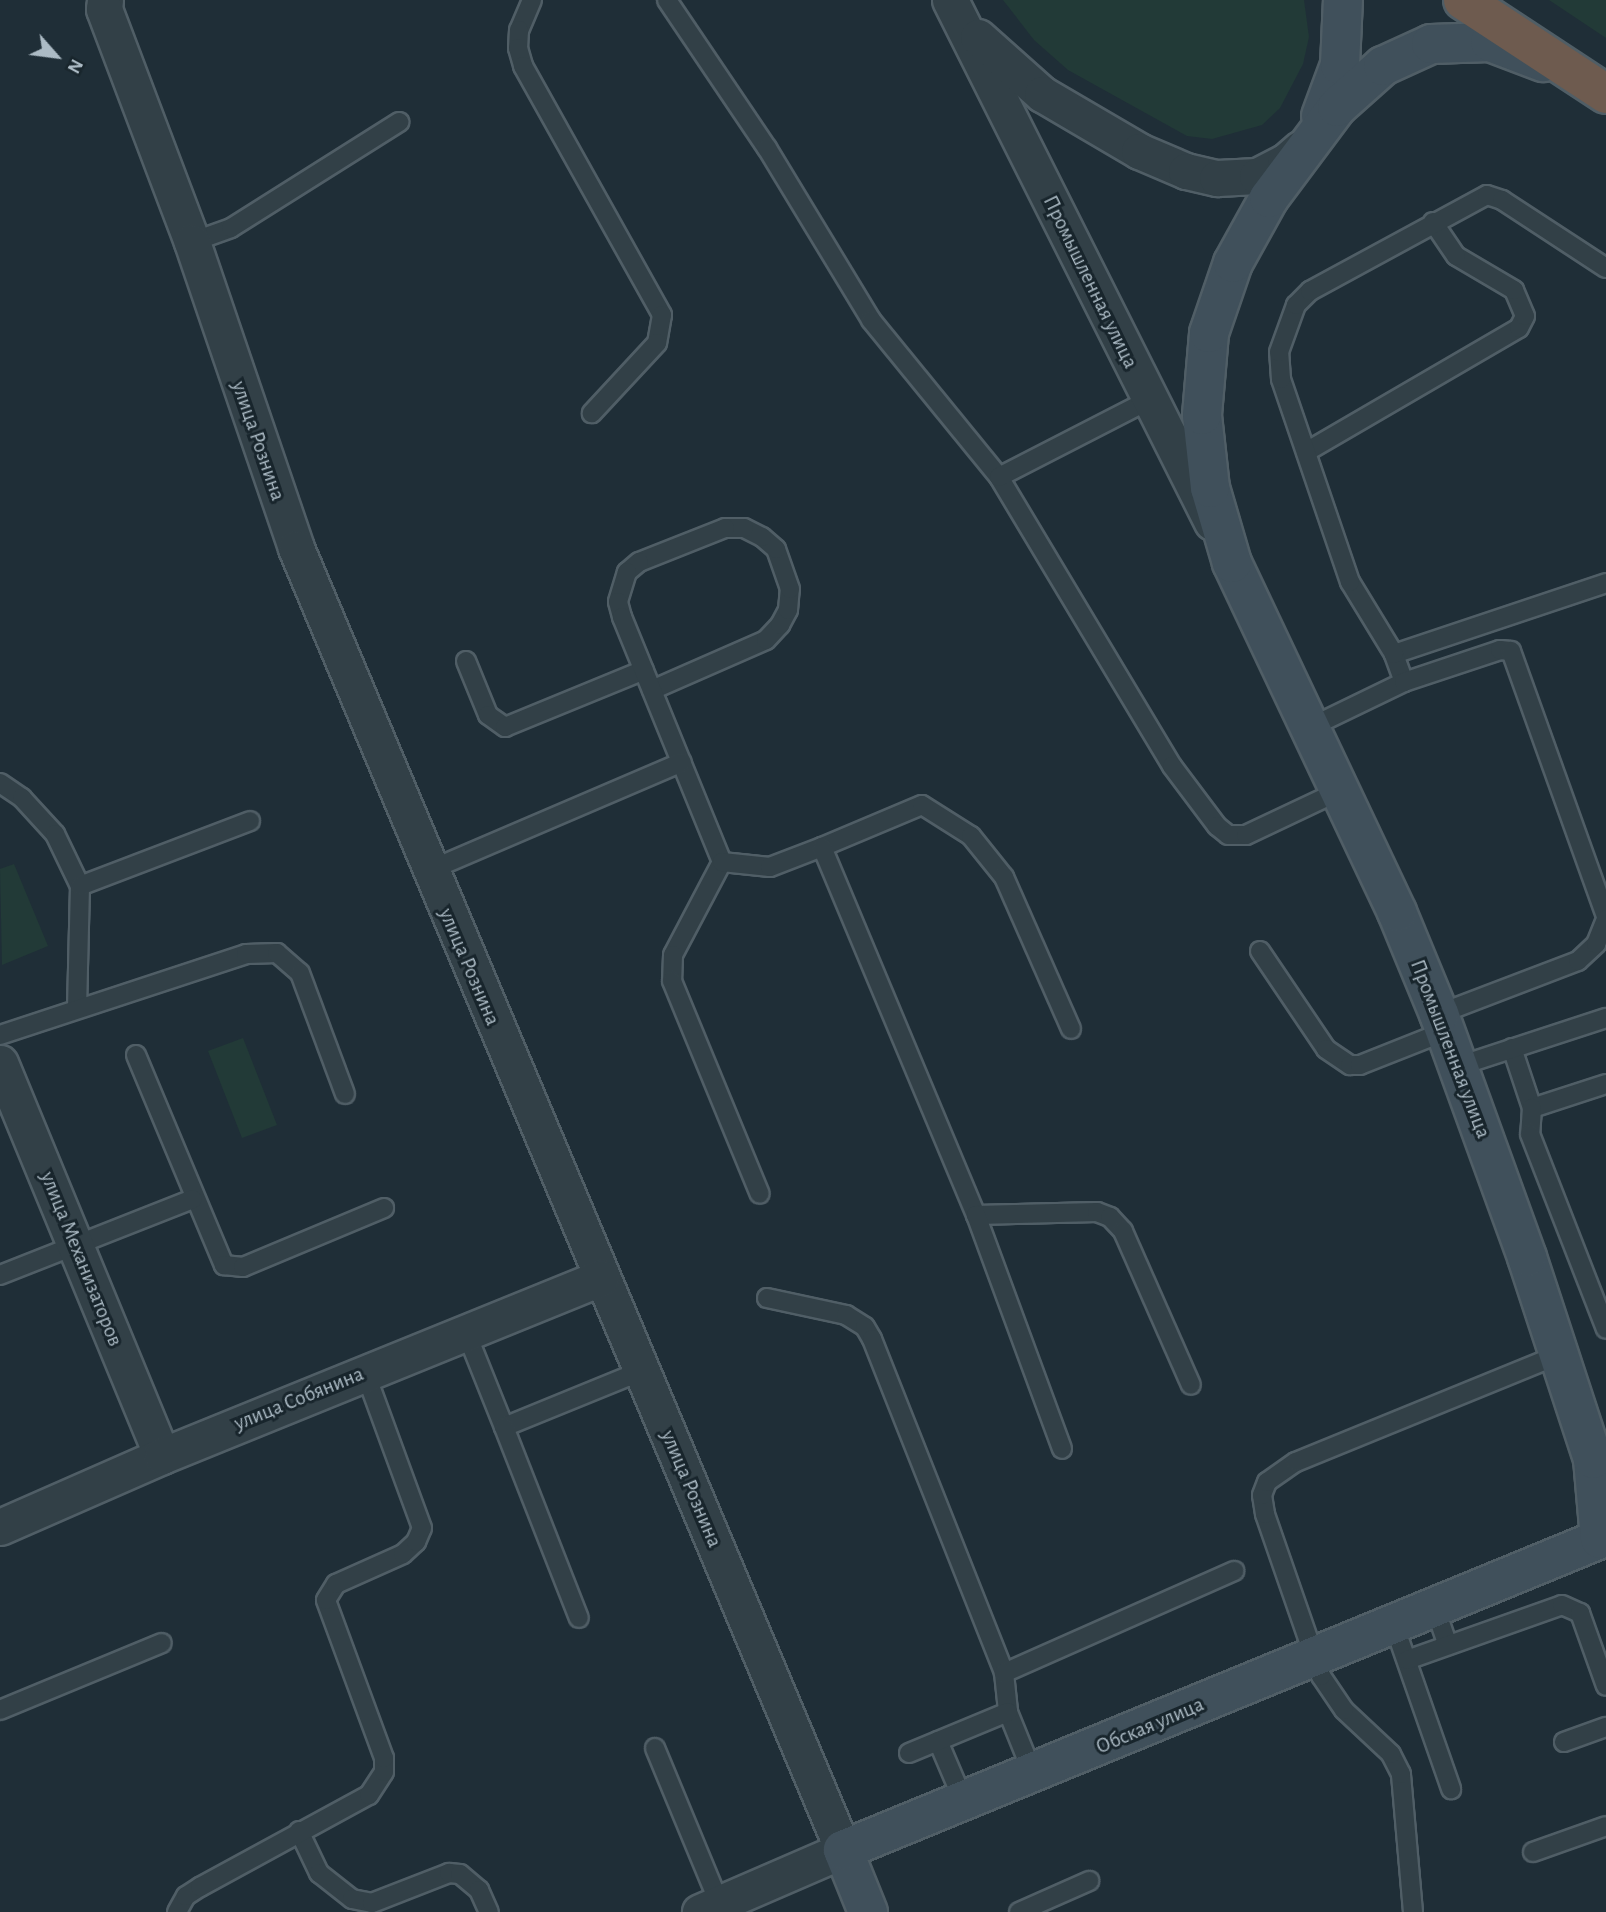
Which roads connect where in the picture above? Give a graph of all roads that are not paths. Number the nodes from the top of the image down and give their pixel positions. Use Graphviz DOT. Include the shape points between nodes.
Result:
graph roads {
  1 [pos="533,0"];
  2 [pos="667,0"];
  3 [pos="950,0"];
  4 [pos="1343,0"];
  5 [pos="1463,0"];
  6 [pos="100,3"];
  7 [pos="1596,88"];
  8 [pos="399,122"];
  9 [pos="1308,140"];
  10 [pos="1433,222"];
  11 [pos="192,242"];
  12 [pos="1606,268"];
  13 [pos="1149,400"];
  14 [pos="592,414"];
  15 [pos="1306,452"];
  16 [pos="999,477"];
  17 [pos="1232,563"];
  18 [pos="1606,583"];
  19 [pos="1394,654"];
  20 [pos="466,662"];
  21 [pos="644,670"];
  22 [pos="1404,682"];
  23 [pos="652,690"];
  24 [pos="1311,727"];
  25 [pos="682,762"];
  26 [pos="0,783"];
  27 [pos="1341,790"];
  28 [pos="250,821"];
  29 [pos="822,847"];
  30 [pos="722,862"];
  31 [pos="428,871"];
  32 [pos="80,886"];
  33 [pos="1606,918"];
  34 [pos="1260,951"];
  35 [pos="77,1007"];
  36 [pos="1606,1018"];
  37 [pos="1442,1022"];
  38 [pos="1071,1029"];
  39 [pos="0,1035"];
  40 [pos="1512,1048"];
  41 [pos="136,1055"];
  42 [pos="0,1063"];
  43 [pos="1459,1066"];
  44 [pos="1606,1084"];
  45 [pos="345,1094"];
  46 [pos="1532,1108"];
  47 [pos="760,1194"];
  48 [pos="192,1199"];
  49 [pos="384,1208"];
  50 [pos="976,1215"];
  51 [pos="75,1245"];
  52 [pos="0,1275"];
  53 [pos="601,1278"];
  54 [pos="767,1298"];
  55 [pos="1606,1329"];
  56 [pos="466,1332"];
  57 [pos="1560,1354"];
  58 [pos="641,1371"];
  59 [pos="365,1372"];
  60 [pos="1191,1385"];
  61 [pos="504,1427"];
  62 [pos="1062,1449"];
  63 [pos="162,1455"];
  64 [pos="0,1527"];
  65 [pos="1603,1548"];
  66 [pos="1234,1571"];
  67 [pos="1435,1608"];
  68 [pos="579,1618"];
  69 [pos="1394,1625"];
  70 [pos="162,1643"];
  71 [pos="1448,1645"];
  72 [pos="1313,1658"];
  73 [pos="1407,1660"];
  74 [pos="1004,1673"];
  75 [pos="1606,1686"];
  76 [pos="0,1710"];
  77 [pos="1008,1712"];
  78 [pos="1606,1727"];
  79 [pos="938,1741"];
  80 [pos="1564,1742"];
  81 [pos="655,1748"];
  82 [pos="909,1753"];
  83 [pos="1033,1774"];
  84 [pos="1451,1789"];
  85 [pos="964,1802"];
  86 [pos="1606,1826"];
  87 [pos="299,1830"];
  88 [pos="843,1850"];
  89 [pos="1533,1853"];
  90 [pos="1088,1881"];
  91 [pos="714,1909"];
  92 [pos="177,1912"];
  93 [pos="489,1912"];
  94 [pos="868,1912"];
  95 [pos="1019,1912"];
  96 [pos="1413,1912"];
  1 -- 14 [label="lane" via="519,30 523,66 662,315 657,342"];
  2 -- 16 [label="lane" via="767,148 871,320"];
  3 -- 9 [label="street" via="1000,60 1042,94 1176,167 1217,178 1257,176 1285,162"];
  3 -- 13 [label="street, Промышленная улица"];
  4 -- 9 [label="main road" via="1343,44 1335,86"];
  5 -- 7 [label="highway"];
  6 -- 11 [label="street, улица Рознина"];
  7 -- 9 [label="main road" via="1490,42 1431,44 1392,60 1365,79"];
  8 -- 11 [label="lane" via="232,228"];
  9 -- 17 [label="main road, Промышленная улица" via="1250,230 1209,332 1202,384 1204,449"];
  10 -- 12 [label="lane" via="1487,195"];
  10 -- 15 [label="lane" via="1310,291 1296,304 1285,329 1280,366"];
  10 -- 15 [label="lane" via="1456,256 1514,290 1525,316 1520,328"];
  11 -- 31 [label="street, улица Рознина" via="272,483"];
  13 -- 16 [label="lane"];
  13 -- 17 [label="street, Промышленная улица"];
  15 -- 19 [label="lane" via="1350,582"];
  16 -- 27 [label="lane" via="1172,766 1217,826 1228,835 1247,835"];
  17 -- 24 [label="main road, Промышленная улица"];
  18 -- 19 [label="lane"];
  19 -- 22 [label="lane"];
  20 -- 21 [label="lane" via="488,715 505,727"];
  21 -- 23 [label="lane"];
  21 -- 23 [label="lane" via="618,601 628,572 639,562 724,528 744,528 776,550 790,589 788,610 780,625 765,640"];
  22 -- 24 [label="lane"];
  22 -- 33 [label="lane" via="1500,650 1511,651"];
  23 -- 25 [label="lane"];
  24 -- 27 [label="main road, Промышленная улица"];
  25 -- 30 [label="lane"];
  25 -- 31 [label="lane"];
  26 -- 32 [label="lane" via="22,798 55,834"];
  27 -- 37 [label="main road, Промышленная улица"];
  28 -- 32 [label="lane"];
  29 -- 30 [label="lane" via="770,867"];
  29 -- 38 [label="lane" via="922,805 971,835 1004,877"];
  29 -- 50 [label="lane"];
  30 -- 47 [label="lane" via="673,955 672,981"];
  31 -- 53 [label="street, улица Рознина"];
  32 -- 35 [label="lane"];
  33 -- 37 [label="lane" via="1596,944 1578,961"];
  34 -- 37 [label="lane" via="1326,1049 1350,1065 1360,1065"];
  35 -- 39 [label="lane"];
  35 -- 45 [label="lane" via="246,954 277,953 300,973"];
  36 -- 40 [label="lane"];
  37 -- 43 [label="main road, Промышленная улица"];
  40 -- 43 [label="lane"];
  40 -- 46 [label="lane"];
  41 -- 48 [label="lane"];
  42 -- 51 [label="street, улица Механизаторов"];
  43 -- 57 [label="main road, Промышленная улица"];
  44 -- 46 [label="lane"];
  46 -- 55 [label="lane" via="1530,1135"];
  48 -- 49 [label="lane" via="218,1257 233,1267"];
  48 -- 51 [label="lane"];
  50 -- 60 [label="lane" via="1097,1212 1111,1217 1124,1231"];
  50 -- 62 [label="lane"];
  51 -- 52 [label="lane"];
  51 -- 63 [label="street, улица Механизаторов"];
  53 -- 56 [label="street, улица Собянина"];
  53 -- 58 [label="street, улица Рознина"];
  54 -- 74 [label="lane" via="846,1315 864,1327"];
  56 -- 59 [label="street, улица Собянина"];
  56 -- 61 [label="lane"];
  57 -- 65 [label="main road, Промышленная улица" via="1593,1460"];
  57 -- 72 [label="lane" via="1296,1462 1267,1482 1262,1495 1265,1514"];
  58 -- 61 [label="lane"];
  58 -- 88 [label="street, улица Рознина"];
  59 -- 63 [label="street, улица Собянина"];
  59 -- 87 [label="lane" via="422,1528 403,1554 329,1591 328,1611 384,1758 384,1772 369,1795"];
  61 -- 68 [label="lane"];
  63 -- 64 [label="street, улица Собянина"];
  65 -- 67 [label="main road, Обская улица"];
  66 -- 74 [label="lane"];
  67 -- 69 [label="main road, Обская улица"];
  67 -- 71 [label="lane"];
  69 -- 72 [label="main road, Обская улица"];
  69 -- 73 [label="lane"];
  70 -- 76 [label="lane"];
  71 -- 73 [label="lane"];
  71 -- 75 [label="lane" via="1552,1605 1572,1607 1584,1623"];
  72 -- 83 [label="main road, Обская улица"];
  72 -- 96 [label="lane" via="1333,1697 1391,1754 1401,1774"];
  73 -- 84 [label="lane"];
  74 -- 77 [label="lane"];
  77 -- 79 [label="lane"];
  77 -- 83 [label="lane"];
  78 -- 80 [label="lane"];
  79 -- 82 [label="lane"];
  79 -- 85 [label="lane"];
  81 -- 91 [label="lane"];
  83 -- 85 [label="main road, Обская улица"];
  85 -- 88 [label="main road, Обская улица"];
  86 -- 89 [label="lane"];
  87 -- 92 [label="lane" via="193,1891"];
  87 -- 93 [label="lane" via="319,1873 352,1899 372,1903 449,1873 460,1874 479,1890"];
  88 -- 91 [label="street, Обская улица"];
  88 -- 94 [label="main road, улица Рознина"];
  90 -- 95 [label="lane"];
}
